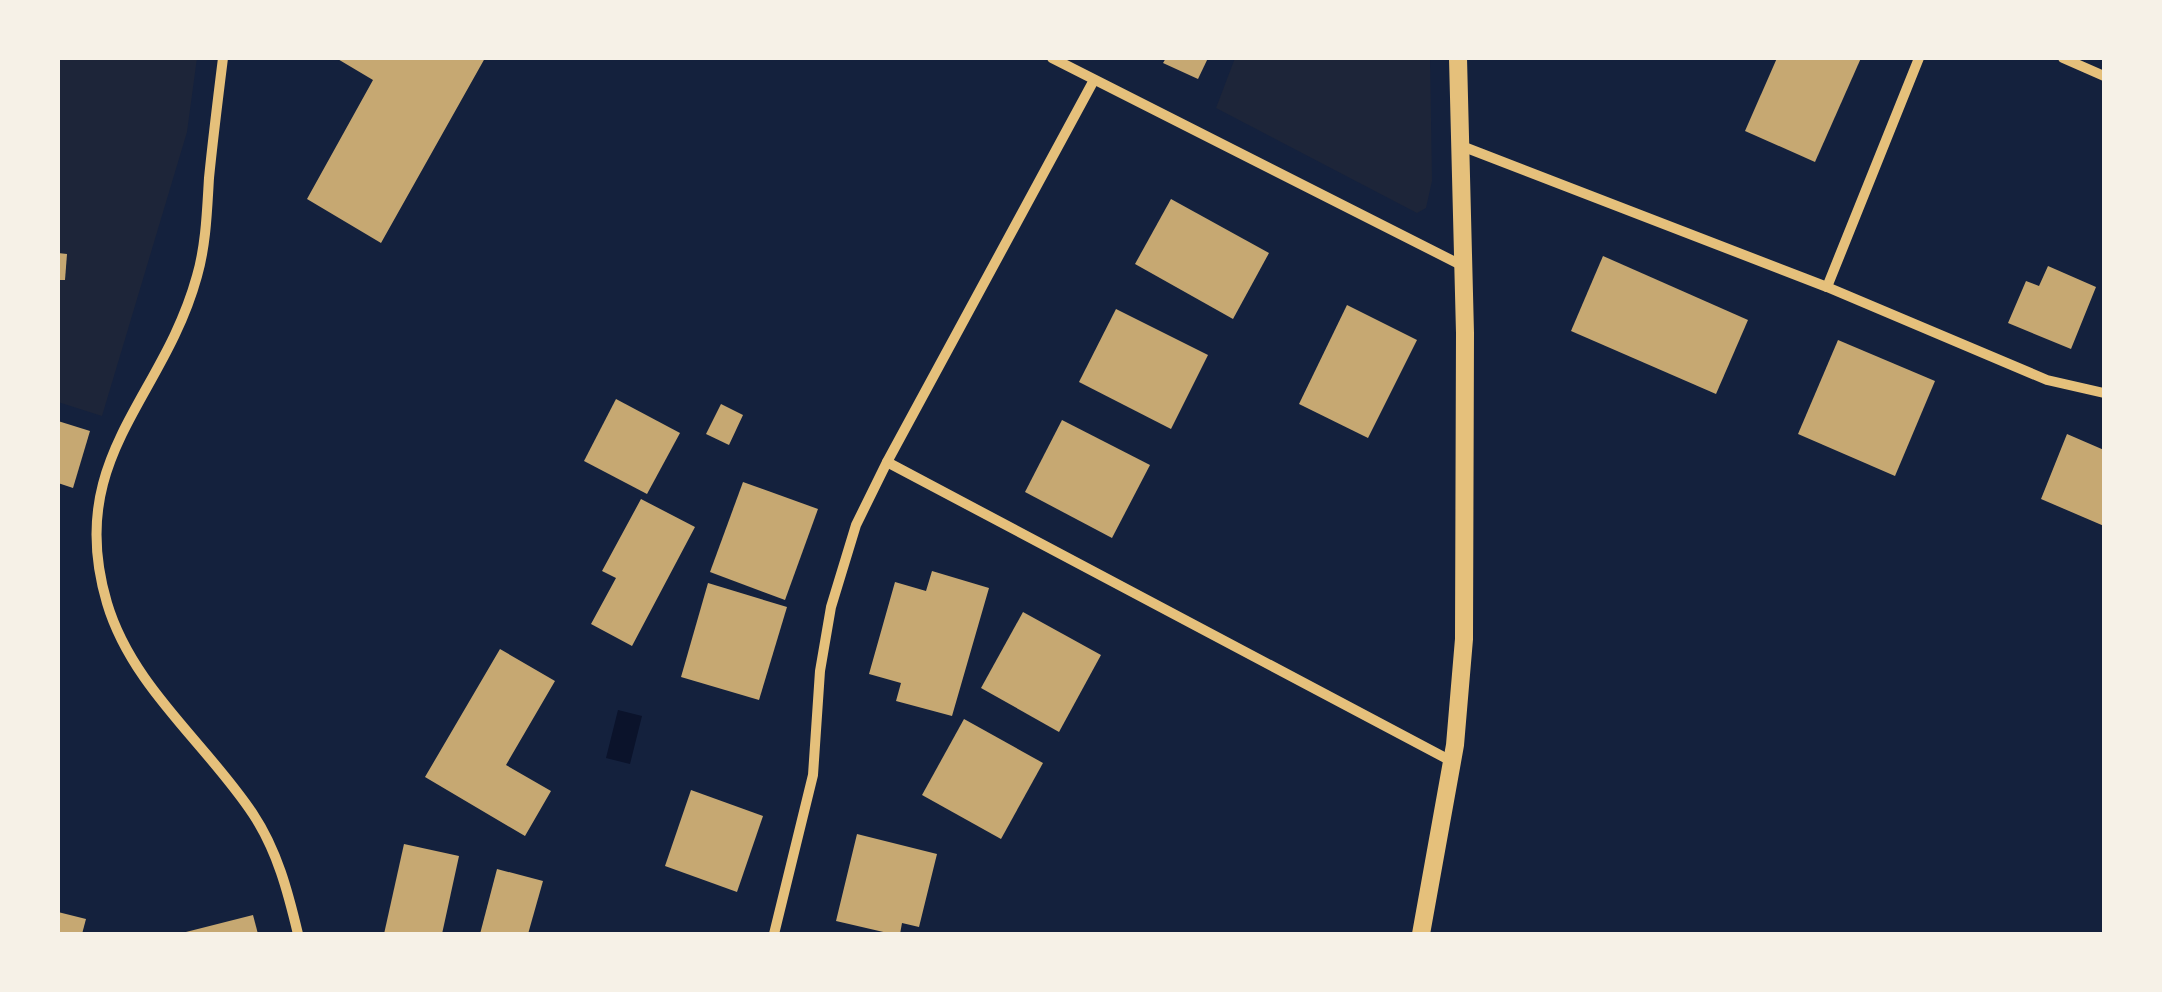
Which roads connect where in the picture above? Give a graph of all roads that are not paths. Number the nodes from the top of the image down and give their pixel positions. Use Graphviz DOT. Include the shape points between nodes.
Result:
graph roads {
  1 [pos="223,58"];
  2 [pos="1052,58"];
  3 [pos="1458,58"];
  4 [pos="1919,58"];
  5 [pos="2063,58"];
  6 [pos="2104,76"];
  7 [pos="1094,80"];
  8 [pos="1459,145"];
  9 [pos="1463,266"];
  10 [pos="1827,286"];
  11 [pos="2104,393"];
  12 [pos="887,462"];
  13 [pos="1452,762"];
  14 [pos="298,934"];
  15 [pos="774,934"];
  16 [pos="1421,934"];
  1 -- 14 [label="street" via="198,276 102,476 97,545 108,605 125,644 166,708 260,825"];
  2 -- 7 [label="street"];
  3 -- 8 [label="street"];
  4 -- 10 [label="street"];
  5 -- 6 [label="street"];
  7 -- 9 [label="street"];
  7 -- 12 [label="street"];
  8 -- 9 [label="street"];
  8 -- 10 [label="street"];
  9 -- 13 [label="street" via="1464,639"];
  10 -- 11 [label="street" via="2038,376"];
  12 -- 13 [label="street"];
  12 -- 15 [label="street" via="856,525 831,606 813,775"];
  13 -- 16 [label="street"];
}
